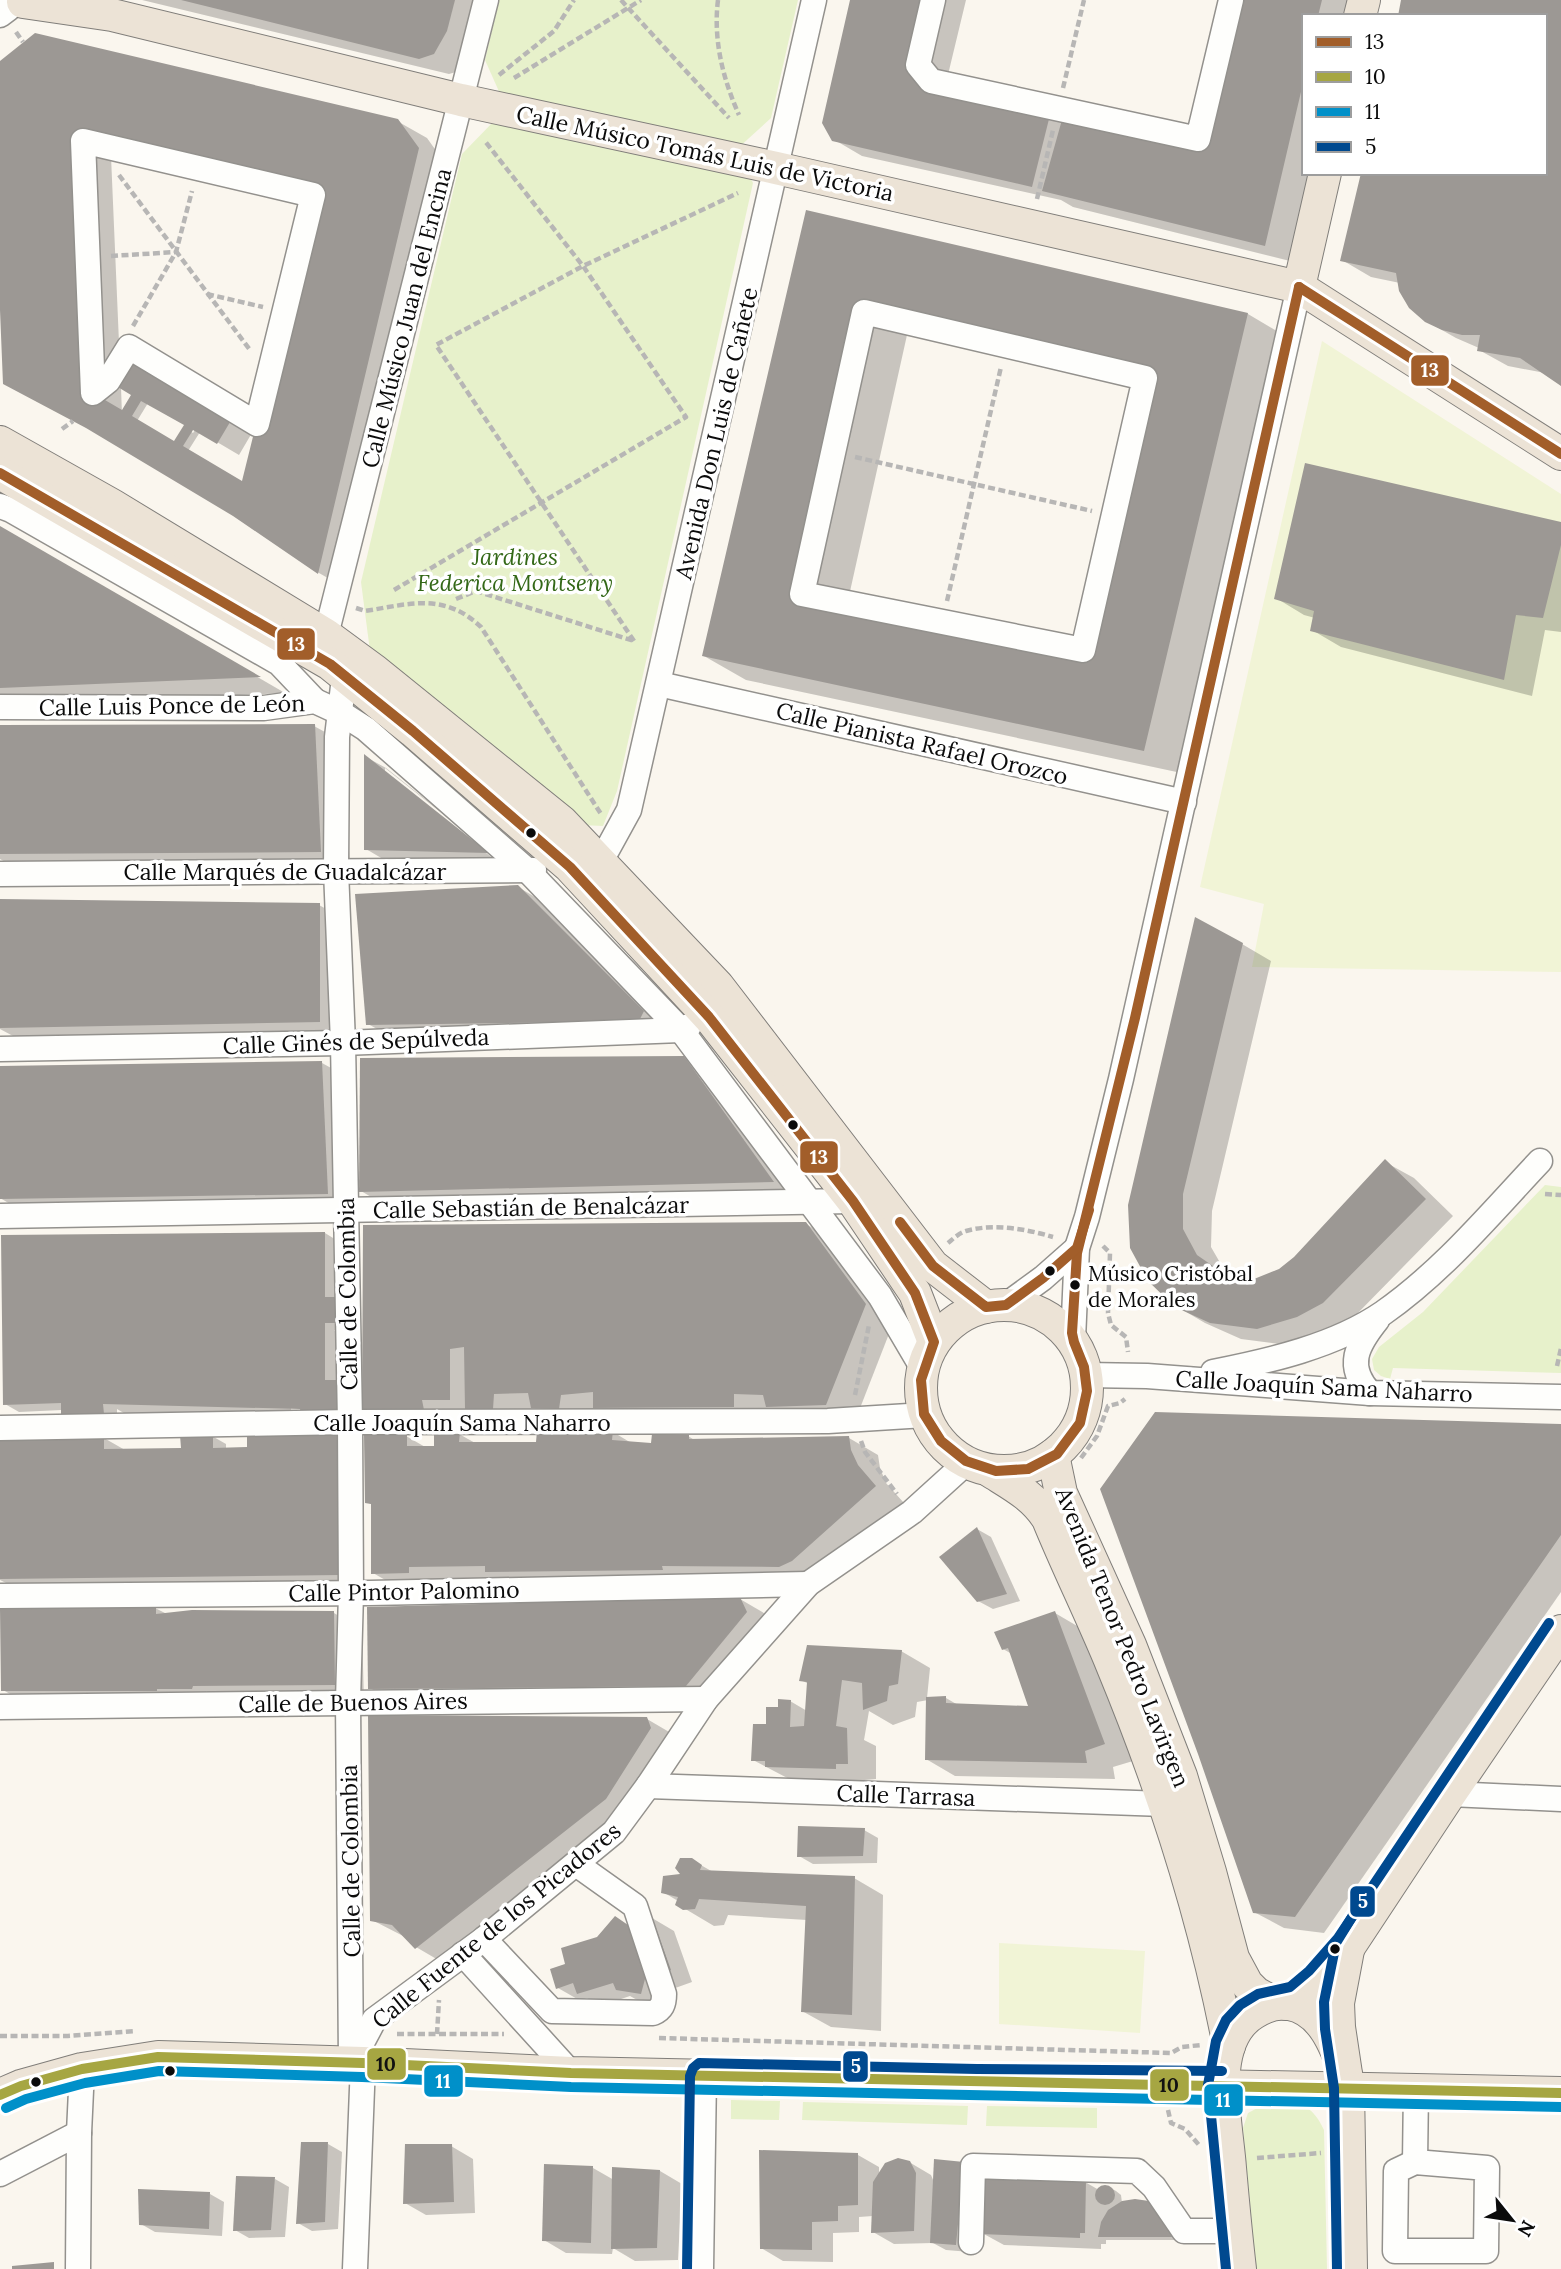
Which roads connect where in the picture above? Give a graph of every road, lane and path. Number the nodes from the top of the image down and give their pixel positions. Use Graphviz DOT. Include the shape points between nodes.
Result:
graph roads {
  1 [pos="486,0"];
  2 [pos="574,0"];
  3 [pos="621,0"];
  4 [pos="641,0"];
  5 [pos="718,0"];
  6 [pos="814,0"];
  7 [pos="933,0"];
  8 [pos="1231,0"];
  9 [pos="103,7"];
  10 [pos="628,8"];
  11 [pos="12,11"];
  12 [pos="23,43"];
  13 [pos="499,75"];
  14 [pos="514,78"];
  15 [pos="461,100"];
  16 [pos="739,115"];
  17 [pos="729,118"];
  18 [pos="484,139"];
  19 [pos="97,144"];
  20 [pos="776,167"];
  21 [pos="198,168"];
  22 [pos="1325,175"];
  23 [pos="738,193"];
  24 [pos="177,252"];
  25 [pos="88,257"];
  26 [pos="583,266"];
  27 [pos="1299,287"];
  28 [pos="207,294"];
  29 [pos="284,312"];
  30 [pos="1006,345"];
  31 [pos="254,354"];
  32 [pos="73,421"];
  33 [pos="62,429"];
  34 [pos="0,442"];
  35 [pos="834,452"];
  36 [pos="1561,454"];
  37 [pos="0,473"];
  38 [pos="974,484"];
  39 [pos="542,503"];
  40 [pos="0,506"];
  41 [pos="1114,516"];
  42 [pos="394,590"];
  43 [pos="456,599"];
  44 [pos="943,622"];
  45 [pos="339,654"];
  46 [pos="659,684"];
  47 [pos="315,701"];
  48 [pos="0,707"];
  49 [pos="341,713"];
  50 [pos="1184,802"];
  51 [pos="601,861"];
  52 [pos="569,867"];
  53 [pos="336,870"];
  54 [pos="528,871"];
  55 [pos="0,874"];
  56 [pos="709,1017"];
  57 [pos="681,1030"];
  58 [pos="343,1043"];
  59 [pos="0,1049"];
  60 [pos="1540,1161"];
  61 [pos="1545,1194"];
  62 [pos="1561,1195"];
  63 [pos="853,1201"];
  64 [pos="809,1202"];
  65 [pos="345,1210"];
  66 [pos="0,1216"];
  67 [pos="1103,1246"];
  68 [pos="1077,1248"];
  69 [pos="996,1306"];
  70 [pos="1382,1314"];
  71 [pos="869,1321"];
  72 [pos="1073,1340"];
  73 [pos="1128,1348"];
  74 [pos="1561,1348"];
  75 [pos="929,1356"];
  76 [pos="1557,1366"];
  77 [pos="1086,1375"];
  78 [pos="1185,1378"];
  79 [pos="1370,1393"];
  80 [pos="1561,1397"];
  81 [pos="1125,1399"];
  82 [pos="852,1408"];
  83 [pos="925,1415"];
  84 [pos="350,1422"];
  85 [pos="0,1428"];
  86 [pos="859,1435"];
  87 [pos="1064,1461"];
  88 [pos="978,1467"];
  89 [pos="903,1502"];
  90 [pos="808,1584"];
  91 [pos="351,1593"];
  92 [pos="0,1596"];
  93 [pos="1561,1631"];
  94 [pos="706,1699"];
  95 [pos="348,1701"];
  96 [pos="0,1707"];
  97 [pos="649,1786"];
  98 [pos="1450,1794"];
  99 [pos="1561,1799"];
  100 [pos="1164,1804"];
  101 [pos="576,1864"];
  102 [pos="484,1939"];
  103 [pos="1349,1947"];
  104 [pos="463,1954"];
  105 [pos="1281,2004"];
  106 [pos="149,2031"];
  107 [pos="537,2034"];
  108 [pos="0,2036"];
  109 [pos="646,2038"];
  110 [pos="1215,2046"];
  111 [pos="360,2053"];
  112 [pos="82,2069"];
  113 [pos="571,2073"];
  114 [pos="704,2076"];
  115 [pos="1347,2081"];
  116 [pos="1222,2085"];
  117 [pos="1416,2089"];
  118 [pos="1561,2093"];
  119 [pos="0,2095"];
  120 [pos="79,2133"];
  121 [pos="1325,2152"];
  122 [pos="1245,2159"];
  123 [pos="1415,2162"];
  124 [pos="0,2174"];
  125 [pos="1236,2231"];
  126 [pos="971,2242"];
  127 [pos="78,2269"];
  128 [pos="355,2269"];
  129 [pos="701,2269"];
  130 [pos="1240,2269"];
  131 [pos="1351,2269"];
  1 -- 15 [label="street, Calle Músico Juan del Encina"];
  2 -- 13 [label="path" via="554,31"];
  3 -- 10 [label="path"];
  4 -- 10 [label="path"];
  5 -- 16 [label="path" via="719,50 726,85"];
  6 -- 20 [label="street, Avenida Don Luis de Cañete"];
  7 -- 8 [label="street" via="918,65 931,81 1198,139"];
  9 -- 11 [label="main road, Calle Músico Tomás Luis de Victoria"];
  9 -- 15 [label="main road, Calle Músico Tomás Luis de Victoria"];
  10 -- 14 [label="path"];
  10 -- 17 [label="path"];
  11 -- 12 [label="path"];
  15 -- 20 [label="main road, Calle Músico Tomás Luis de Victoria"];
  15 -- 45 [label="street, Calle Músico Juan del Encina"];
  18 -- 26 [label="path"];
  19 -- 21 [label="street"];
  19 -- 24 [label="path"];
  19 -- 25 [label="street" via="83,141"];
  20 -- 27 [label="main road, Calle Músico Tomás Luis de Victoria"];
  20 -- 46 [label="street, Avenida Don Luis de Cañete"];
  21 -- 24 [label="path"];
  21 -- 29 [label="street" via="313,195"];
  22 -- 27 [label="main road"];
  23 -- 26 [label="path"];
  24 -- 25 [label="path"];
  24 -- 28 [label="path"];
  25 -- 29 [label="street" via="93,393 108,382 129,347 257,424"];
  26 -- 39 [label="path" via="686,417"];
  26 -- 39 [label="path" via="436,345"];
  27 -- 36 [label="main road, Calle Músico Tomás Luis de Victoria"];
  27 -- 50 [label="street"];
  28 -- 29 [label="path"];
  28 -- 31 [label="path"];
  30 -- 35 [label="street" via="864,312"];
  30 -- 38 [label="path"];
  30 -- 41 [label="street" via="1145,378"];
  32 -- 33 [label="path"];
  34 -- 45 [label="main road" via="112,505"];
  35 -- 38 [label="path"];
  35 -- 44 [label="street" via="802,594"];
  37 -- 45 [label="main road" via="330,664"];
  38 -- 41 [label="path"];
  38 -- 44 [label="path"];
  39 -- 42 [label="path"];
  39 -- 43 [label="path" via="634,641 476,591"];
  40 -- 47 [label="street" via="279,663"];
  41 -- 44 [label="street" via="1083,650"];
  45 -- 49 [label="street, Calle de Colombia"];
  45 -- 51 [label="main road" via="562,822"];
  45 -- 52 [label="main road" via="413,731"];
  46 -- 50 [label="street, Calle Pianista Rafael Orozco"];
  46 -- 51 [label="street, Avenida Don Luis de Cañete" via="629,810"];
  47 -- 48 [label="street, Calle Luis Ponce de León" via="264,708"];
  47 -- 49 [label="street, Calle Luis Ponce de León"];
  49 -- 53 [label="street, Calle de Colombia"];
  49 -- 54 [label="street" via="366,729"];
  50 -- 68 [label="street"];
  51 -- 69 [label="main road" via="718,986 933,1266"];
  52 -- 54 [label="street, Calle Marqués de Guadalcázar"];
  52 -- 56 [label="main road"];
  53 -- 54 [label="street, Calle Marqués de Guadalcázar"];
  53 -- 55 [label="street, Calle Marqués de Guadalcázar"];
  53 -- 58 [label="street, Calle de Colombia"];
  54 -- 57 [label="street"];
  56 -- 57 [label="street, Calle Ginés de Sepúlveda"];
  56 -- 63 [label="main road"];
  57 -- 58 [label="street, Calle Ginés de Sepúlveda"];
  57 -- 64 [label="street"];
  58 -- 59 [label="street, Calle Ginés de Sepúlveda"];
  58 -- 65 [label="street, Calle de Colombia"];
  60 -- 70 [label="street" via="1439,1267"];
  61 -- 62 [label="path"];
  63 -- 64 [label="street, Calle Sebastián de Benalcázar"];
  63 -- 75 [label="main road" via="915,1293"];
  64 -- 65 [label="street, Calle Sebastián de Benalcázar"];
  64 -- 75 [label="street"];
  65 -- 66 [label="street, Calle Sebastián de Benalcázar"];
  65 -- 84 [label="street, Calle de Colombia"];
  67 -- 73 [label="path" via="1110,1253 1108,1313 1111,1325 1126,1337"];
  68 -- 69 [label="street" via="1042,1278"];
  68 -- 72 [label="street"];
  69 -- 72 [label="main road" via="1026,1307 1045,1315"];
  69 -- 75 [label="main road" via="966,1314 948,1326"];
  70 -- 78 [label="street" via="1274,1360"];
  70 -- 79 [label="street" via="1356,1354 1360,1381"];
  71 -- 82 [label="path"];
  72 -- 77 [label="main road"];
  74 -- 76 [label="path"];
  75 -- 83 [label="main road" via="920,1392"];
  77 -- 78 [label="street, Calle Joaquín Sama Naharro"];
  77 -- 87 [label="main road" via="1087,1398"];
  78 -- 79 [label="street, Calle Joaquín Sama Naharro"];
  79 -- 80 [label="street, Calle Joaquín Sama Naharro"];
  81 -- 87 [label="path" via="1108,1406 1097,1436"];
  83 -- 84 [label="street, Calle Joaquín Sama Naharro" via="828,1421"];
  83 -- 88 [label="main road" via="948,1451"];
  84 -- 85 [label="street, Calle Joaquín Sama Naharro"];
  84 -- 91 [label="street, Calle de Colombia"];
  86 -- 89 [label="path" via="865,1452"];
  87 -- 88 [label="main road" via="1015,1471"];
  87 -- 105 [label="main road, Avenida Tenor Pedro Lavirgen" via="1061,1493 1130,1646 1181,1776 1233,1958 1256,1993"];
  88 -- 90 [label="street, Calle Fuente de los Picadores"];
  88 -- 100 [label="main road, Avenida Tenor Pedro Lavirgen" via="1032,1497 1048,1519 1111,1664"];
  90 -- 91 [label="street, Calle Pintor Palomino"];
  90 -- 94 [label="street, Calle Fuente de los Picadores"];
  91 -- 92 [label="street, Calle Pintor Palomino"];
  91 -- 95 [label="street, Calle de Colombia"];
  93 -- 98 [label="main road"];
  94 -- 95 [label="street, Calle de Buenos Aires"];
  94 -- 97 [label="street, Calle Fuente de los Picadores"];
  95 -- 96 [label="street, Calle de Buenos Aires"];
  95 -- 111 [label="street, Calle de Colombia"];
  97 -- 100 [label="street, Calle Tarrasa"];
  97 -- 101 [label="street, Calle Fuente de los Picadores" via="614,1832"];
  98 -- 99 [label="street"];
  98 -- 103 [label="main road"];
  100 -- 110 [label="main road, Avenida Tenor Pedro Lavirgen" via="1221,2002"];
  101 -- 102 [label="street, Calle Fuente de los Picadores"];
  101 -- 102 [label="street" via="635,1906 664,1994 660,2010 552,2011"];
  102 -- 104 [label="street, Calle Fuente de los Picadores"];
  103 -- 105 [label="main road" via="1308,1992"];
  103 -- 115 [label="main road" via="1338,2003"];
  104 -- 107 [label="street"];
  104 -- 111 [label="street, Calle Fuente de los Picadores" via="374,2020"];
  105 -- 110 [label="main road" via="1263,2007"];
  105 -- 115 [label="main road, Avenida Tenor Pedro Lavirgen" via="1299,2007 1320,2023 1338,2050"];
  106 -- 108 [label="path"];
  107 -- 111 [label="path"];
  107 -- 113 [label="street"];
  109 -- 110 [label="path" via="1171,2053 1182,2047"];
  110 -- 116 [label="main road"];
  111 -- 112 [label="main road" via="158,2057"];
  111 -- 113 [label="main road"];
  111 -- 128 [label="street, Calle de Colombia"];
  112 -- 119 [label="main road"];
  112 -- 120 [label="street"];
  113 -- 114 [label="main road"];
  114 -- 116 [label="main road"];
  114 -- 129 [label="street"];
  115 -- 116 [label="main road"];
  115 -- 117 [label="main road"];
  115 -- 131 [label="main road"];
  116 -- 125 [label="main road"];
  117 -- 118 [label="main road"];
  117 -- 123 [label="street"];
  120 -- 124 [label="street"];
  120 -- 127 [label="street"];
  121 -- 122 [label="path"];
  123 -- 123 [label="street" via="1396,2171 1395,2251 1486,2251 1487,2168"];
  125 -- 126 [label="street" via="1184,2231 1154,2187 1137,2171 973,2166"];
  125 -- 130 [label="main road"];
}
